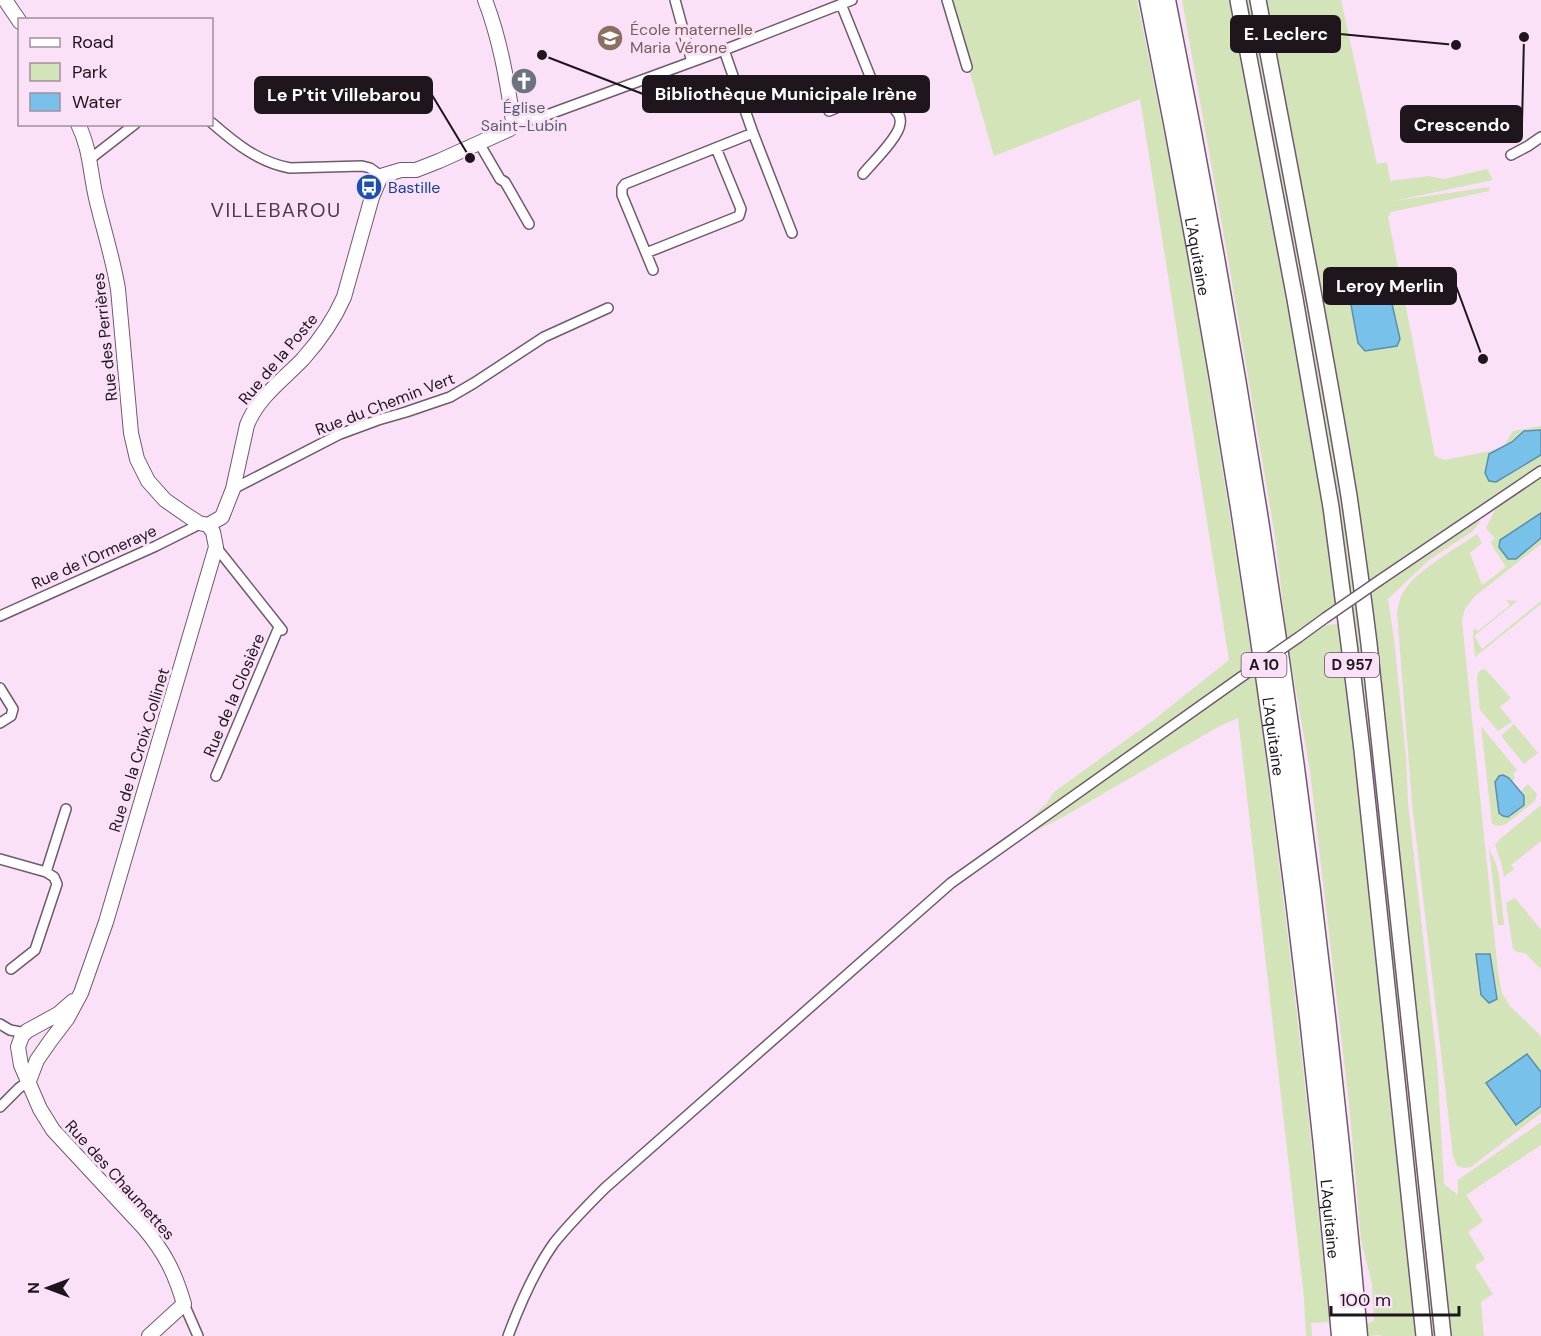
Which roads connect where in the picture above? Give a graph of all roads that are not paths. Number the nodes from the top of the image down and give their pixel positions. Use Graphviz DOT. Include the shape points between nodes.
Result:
graph roads {
  1 [pos="4,0"];
  2 [pos="485,0"];
  3 [pos="675,0"];
  4 [pos="852,0"];
  5 [pos="947,0"];
  6 [pos="1149,0"];
  7 [pos="1166,0"];
  8 [pos="1238,0"];
  9 [pos="1258,0"];
  10 [pos="842,4"];
  11 [pos="18,19"];
  12 [pos="724,50"];
  13 [pos="692,62"];
  14 [pos="967,67"];
  15 [pos="876,91"];
  16 [pos="829,111"];
  17 [pos="513,121"];
  18 [pos="213,124"];
  19 [pos="79,126"];
  20 [pos="132,126"];
  21 [pos="753,133"];
  22 [pos="1541,136"];
  23 [pos="479,143"];
  24 [pos="716,148"];
  25 [pos="1511,155"];
  26 [pos="90,159"];
  27 [pos="863,174"];
  28 [pos="381,176"];
  29 [pos="529,224"];
  30 [pos="792,233"];
  31 [pos="646,253"];
  32 [pos="653,270"];
  33 [pos="608,308"];
  34 [pos="1541,471"];
  35 [pos="233,489"];
  36 [pos="203,524"];
  37 [pos="216,547"];
  38 [pos="0,616"];
  39 [pos="0,688"];
  40 [pos="0,723"];
  41 [pos="216,776"];
  42 [pos="66,809"];
  43 [pos="0,859"];
  44 [pos="46,872"];
  45 [pos="11,969"];
  46 [pos="81,993"];
  47 [pos="0,1024"];
  48 [pos="27,1034"];
  49 [pos="51,1040"];
  50 [pos="20,1058"];
  51 [pos="37,1060"];
  52 [pos="28,1080"];
  53 [pos="0,1107"];
  54 [pos="184,1304"];
  55 [pos="148,1336"];
  56 [pos="198,1336"];
  57 [pos="508,1336"];
  58 [pos="1341,1336"];
  59 [pos="1358,1336"];
  60 [pos="1424,1336"];
  61 [pos="1443,1336"];
  1 -- 11 [label="street"];
  2 -- 17 [label="street" via="498,39"];
  3 -- 13 [label="street"];
  4 -- 10 [label="street"];
  5 -- 14 [label="street"];
  6 -- 58 [label="highway, L'Aquitaine / A 10" via="1210,321 1268,692 1310,1022"];
  7 -- 59 [label="highway, L'Aquitaine / A 10" via="1232,350 1285,690 1327,1020"];
  8 -- 60 [label="main road, D 957" via="1331,507 1362,750"];
  9 -- 61 [label="main road, D 957" via="1324,352 1359,567"];
  10 -- 12 [label="street"];
  10 -- 15 [label="street"];
  12 -- 13 [label="street"];
  12 -- 21 [label="street"];
  13 -- 17 [label="street" via="536,119"];
  15 -- 16 [label="street"];
  15 -- 27 [label="street" via="895,109 900,124 895,136"];
  17 -- 23 [label="street" via="510,129"];
  18 -- 28 [label="street" via="244,150 280,166 362,166"];
  19 -- 26 [label="street, Rue des Perrières"];
  20 -- 26 [label="street"];
  21 -- 24 [label="street"];
  21 -- 30 [label="street"];
  22 -- 25 [label="street"];
  23 -- 28 [label="street" via="416,170"];
  23 -- 29 [label="street"];
  24 -- 31 [label="street" via="622,188"];
  24 -- 31 [label="street" via="741,209 739,216"];
  26 -- 36 [label="street, Rue des Perrières" via="118,289 131,433 137,459 148,482 165,500"];
  28 -- 35 [label="street, Rue de la Poste" via="337,313 303,359 264,397 251,416"];
  31 -- 32 [label="street"];
  33 -- 35 [label="street, Rue du Chemin Vert" via="544,337 450,397 340,434"];
  34 -- 57 [label="street, bridge" via="1325,618 951,883 578,1215 554,1244 530,1284"];
  35 -- 36 [label="street, Rue de la Poste" via="222,517"];
  36 -- 37 [label="street" via="213,532"];
  36 -- 38 [label="street, Rue de l'Ormeraye"];
  37 -- 41 [label="street, Rue de la Closière" via="281,629"];
  37 -- 46 [label="street, Rue de la Croix Collinet"];
  39 -- 40 [label="street" via="13,709 11,716"];
  42 -- 44 [label="street"];
  43 -- 44 [label="street"];
  44 -- 45 [label="street" via="56,880 56,889 38,945"];
  46 -- 48 [label="street, Rue de la Croix Collinet"];
  46 -- 49 [label="street, Rue de la Croix Collinet"];
  47 -- 48 [label="street"];
  48 -- 49 [label="street" via="42,1027"];
  48 -- 50 [label="street, Rue des Chaumettes" via="18,1053"];
  49 -- 51 [label="street, Rue de la Croix Collinet"];
  50 -- 51 [label="street" via="28,1062"];
  50 -- 52 [label="street, Rue des Chaumettes"];
  51 -- 52 [label="street"];
  52 -- 53 [label="street"];
  52 -- 54 [label="street, Rue des Chaumettes" via="53,1130 154,1241 171,1267"];
  54 -- 55 [label="street"];
  54 -- 56 [label="street, Rue des Chaumettes"];
}
